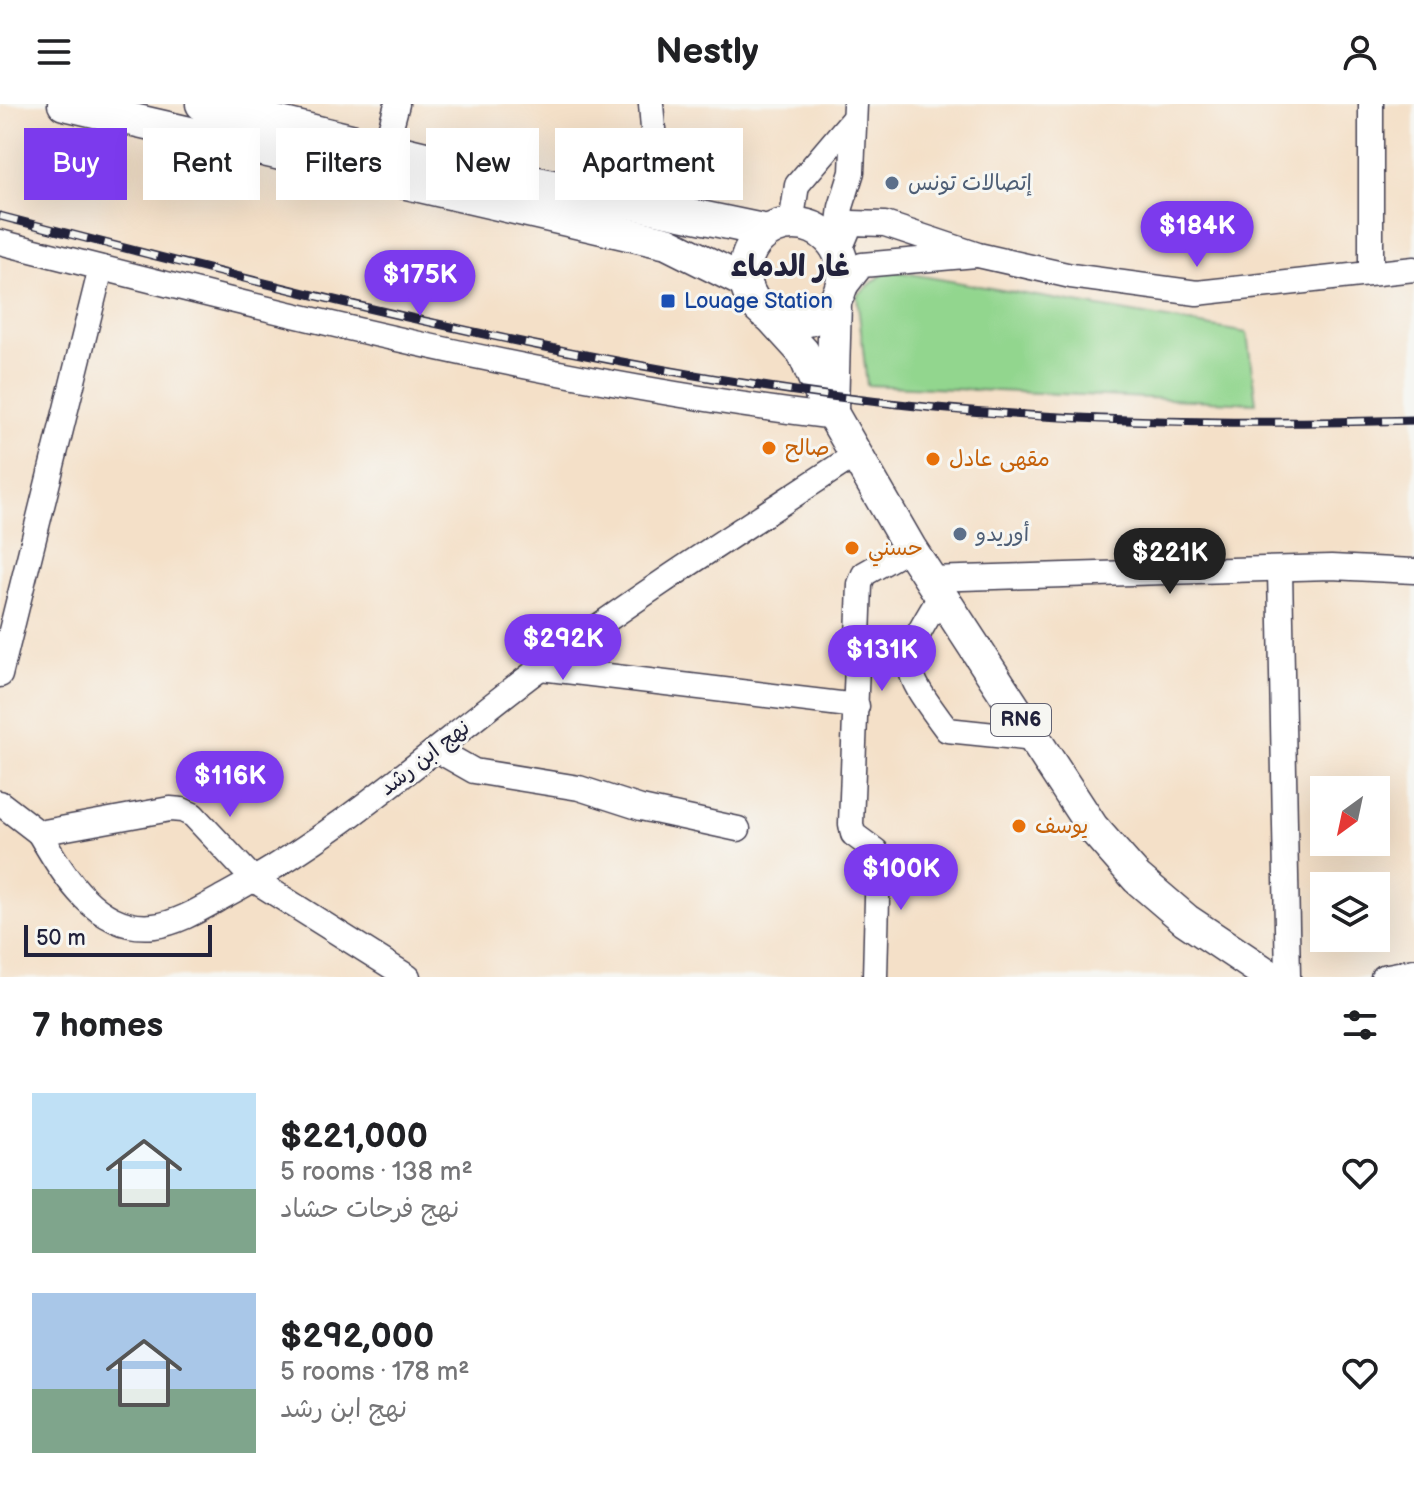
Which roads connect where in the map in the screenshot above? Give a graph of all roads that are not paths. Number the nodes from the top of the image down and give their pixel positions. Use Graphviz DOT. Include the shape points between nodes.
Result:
graph roads {
  1 [pos="64,104"];
  2 [pos="202,104"];
  3 [pos="397,104"];
  4 [pos="651,104"];
  5 [pos="1371,104"];
  6 [pos="854,111"];
  7 [pos="145,113"];
  8 [pos="276,128"];
  9 [pos="391,128"];
  10 [pos="276,140"];
  11 [pos="410,166"];
  12 [pos="410,170"];
  13 [pos="650,205"];
  14 [pos="779,228"];
  15 [pos="0,242"];
  16 [pos="837,249"];
  17 [pos="978,255"];
  18 [pos="101,268"];
  19 [pos="1414,269"];
  20 [pos="1371,273"];
  21 [pos="745,282"];
  22 [pos="837,299"];
  23 [pos="776,324"];
  24 [pos="834,414"];
  25 [pos="855,455"];
  26 [pos="910,548"];
  27 [pos="1280,571"];
  28 [pos="1414,571"];
  29 [pos="935,588"];
  30 [pos="541,668"];
  31 [pos="0,675"];
  32 [pos="857,706"];
  33 [pos="1034,739"];
  34 [pos="437,750"];
  35 [pos="0,803"];
  36 [pos="738,829"];
  37 [pos="39,833"];
  38 [pos="254,880"];
  39 [pos="1414,971"];
  40 [pos="408,977"];
  41 [pos="875,977"];
  42 [pos="1271,977"];
  43 [pos="1288,977"];
  44 [pos="1383,977"];
  1 -- 7 [label="main road, RN6"];
  2 -- 8 [label="main road, RN6"];
  3 -- 9 [label="street"];
  4 -- 13 [label="street"];
  5 -- 20 [label="street"];
  6 -- 14 [label="street" via="797,185"];
  6 -- 16 [label="street" via="853,163"];
  7 -- 10 [label="main road, RN6"];
  11 -- 13 [label="main road, RN6"];
  12 -- 21 [label="main road, RN6" via="667,243"];
  13 -- 14 [label="main road, RN6"];
  14 -- 16 [label="main road, RN6" via="817,229"];
  14 -- 21 [label="main road" via="753,245 745,263"];
  15 -- 18 [label="street"];
  16 -- 17 [label="street" via="851,223 864,222 934,237"];
  16 -- 22 [label="main road, RN6" via="843,282"];
  17 -- 20 [label="street" via="1071,276 1197,293"];
  17 -- 22 [label="street" via="862,265"];
  18 -- 24 [label="street" via="506,361 748,407"];
  18 -- 31 [label="street"];
  19 -- 20 [label="street"];
  21 -- 23 [label="main road, RN6"];
  22 -- 23 [label="main road" via="807,321"];
  22 -- 24 [label="main road, RN6"];
  23 -- 24 [label="main road, RN6" via="803,352"];
  24 -- 25 [label="main road, RN6"];
  25 -- 26 [label="main road, RN6"];
  25 -- 30 [label="street, نهج ابن رشد"];
  26 -- 29 [label="main road, RN6"];
  26 -- 32 [label="street" via="861,579"];
  27 -- 28 [label="street"];
  27 -- 29 [label="street"];
  27 -- 43 [label="street"];
  29 -- 33 [label="main road, RN6"];
  29 -- 33 [label="street" via="911,644 913,683 947,730"];
  30 -- 32 [label="street"];
  30 -- 34 [label="street, نهج ابن رشد"];
  32 -- 41 [label="street" via="851,824 853,834 876,851 878,860"];
  33 -- 42 [label="main road, RN6" via="1092,827 1137,878 1186,920"];
  34 -- 36 [label="street" via="474,771 579,788"];
  34 -- 38 [label="street, نهج ابن رشد"];
  35 -- 37 [label="street"];
  37 -- 38 [label="street" via="182,810 193,815"];
  37 -- 38 [label="street, نهج ابن رشد" via="75,890 89,904 124,922 153,926 176,920"];
  38 -- 40 [label="street"];
  39 -- 44 [label="street"];
}
